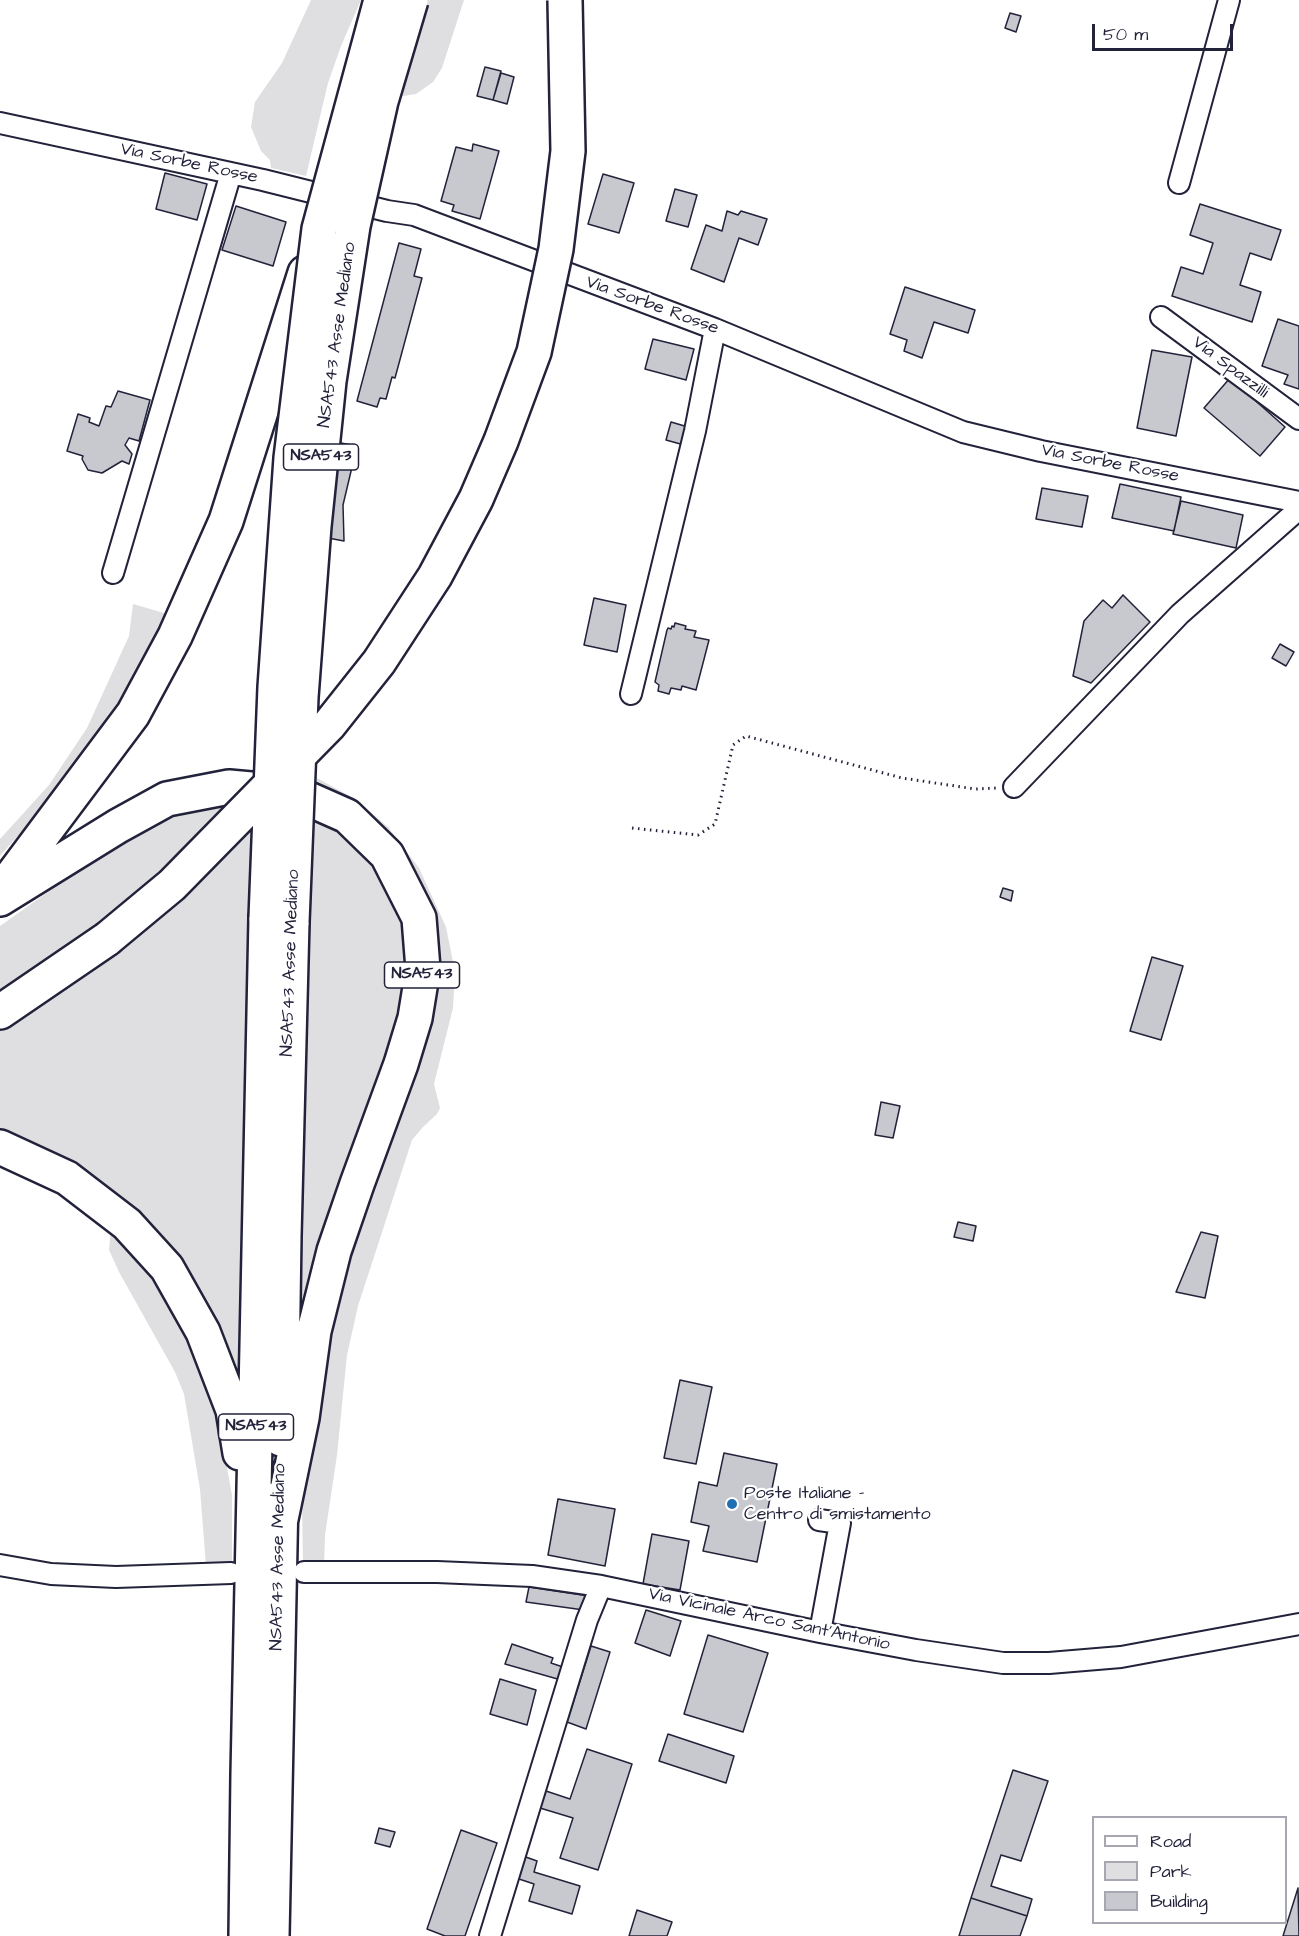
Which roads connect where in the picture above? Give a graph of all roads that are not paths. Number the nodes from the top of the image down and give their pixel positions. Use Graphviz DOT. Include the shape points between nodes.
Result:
graph roads {
  1 [pos="381,0"];
  2 [pos="411,0"];
  3 [pos="565,0"];
  4 [pos="1229,0"];
  5 [pos="0,123"];
  6 [pos="231,173"];
  7 [pos="1179,183"];
  8 [pos="319,229"];
  9 [pos="1161,317"];
  10 [pos="715,329"];
  11 [pos="1299,419"];
  12 [pos="1299,502"];
  13 [pos="1299,509"];
  14 [pos="113,573"];
  15 [pos="631,694"];
  16 [pos="1014,787"];
  17 [pos="0,892"];
  18 [pos="0,899"];
  19 [pos="279,920"];
  20 [pos="0,1012"];
  21 [pos="0,1147"];
  22 [pos="819,1520"];
  23 [pos="267,1527"];
  24 [pos="0,1565"];
  25 [pos="304,1572"];
  26 [pos="231,1573"];
  27 [pos="602,1586"];
  28 [pos="1299,1624"];
  29 [pos="820,1632"];
  30 [pos="246,1936"];
  31 [pos="272,1936"];
  32 [pos="490,1936"];
  1 -- 8 [label="highway, NSA543 Asse Mediano / NSA543, bridge"];
  2 -- 19 [label="highway, NSA543 Asse Mediano / NSA543, bridge" via="381,101 353,226 329,381"];
  3 -- 20 [label="highway, bridge" via="568,151 556,249 534,352 476,499 435,576 379,662 329,725 226,832 172,885 107,939"];
  4 -- 7 [label="street"];
  5 -- 6 [label="street, Via Sorbe Rosse"];
  6 -- 10 [label="street, Via Sorbe Rosse" via="414,215"];
  6 -- 14 [label="street"];
  8 -- 17 [label="highway, NSA543, bridge" via="226,521 175,636 133,714"];
  8 -- 19 [label="highway, NSA543 Asse Mediano / NSA543, bridge" via="291,469 275,687"];
  9 -- 11 [label="street, Via Spazzilli"];
  10 -- 12 [label="street, Via Sorbe Rosse" via="963,432"];
  10 -- 15 [label="street" via="695,431"];
  13 -- 16 [label="street" via="1180,614"];
  18 -- 23 [label="highway, NSA543" via="167,799 229,787 295,793 347,816 387,855 419,918 423,969 415,1018 334,1251 314,1331 302,1418"];
  19 -- 23 [label="highway, NSA543 Asse Mediano / NSA543" via="284,1236"];
  21 -- 23 [label="highway, NSA543" via="67,1179 127,1224 166,1268 203,1332 233,1410"];
  22 -- 29 [label="street" via="840,1523"];
  23 -- 30 [label="highway, NSA543 Asse Mediano / NSA543"];
  23 -- 31 [label="highway, NSA543 Asse Mediano / NSA543"];
  24 -- 26 [label="street" via="51,1574 116,1577"];
  25 -- 27 [label="street, Via Vicinale Arco Sant'Antonio" via="532,1576"];
  27 -- 29 [label="street, Via Vicinale Arco Sant'Antonio"];
  27 -- 32 [label="street" via="587,1620"];
  28 -- 29 [label="street, Via Vicinale Arco Sant'Antonio" via="1121,1657 1049,1663 1003,1663"];
}
